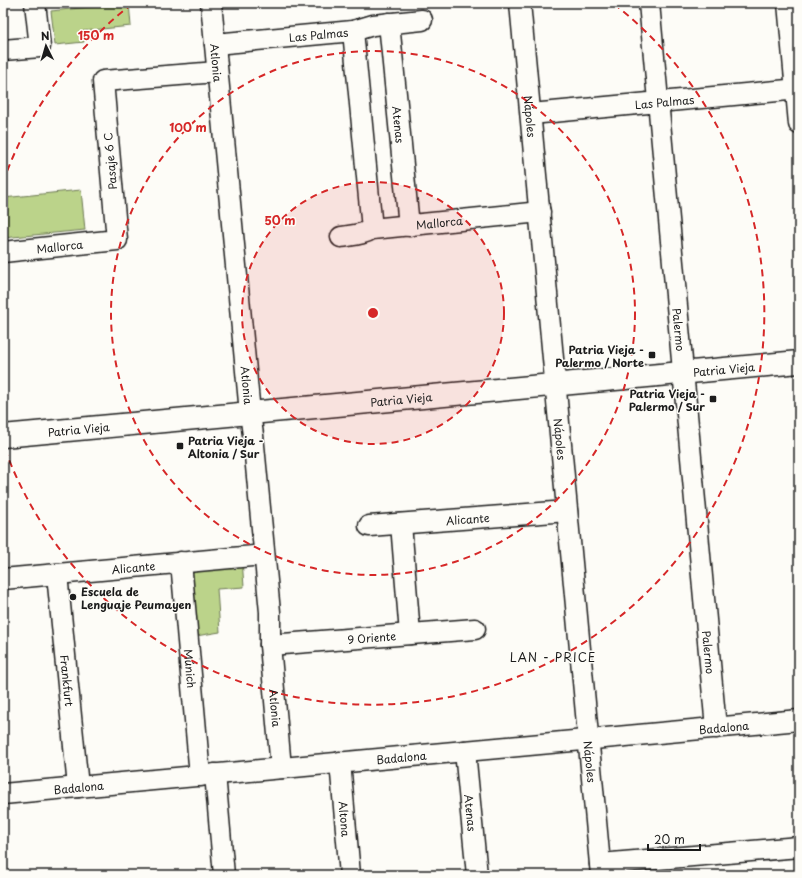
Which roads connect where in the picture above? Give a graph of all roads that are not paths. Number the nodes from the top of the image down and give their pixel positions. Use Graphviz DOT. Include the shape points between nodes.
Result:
graph roads {
  1 [pos="35,3"];
  2 [pos="211,3"];
  3 [pos="520,3"];
  4 [pos="649,3"];
  5 [pos="788,3"];
  6 [pos="422,20"];
  7 [pos="390,23"];
  8 [pos="353,31"];
  9 [pos="215,44"];
  10 [pos="3,50"];
  11 [pos="218,72"];
  12 [pos="797,89"];
  13 [pos="658,102"];
  14 [pos="530,114"];
  15 [pos="799,124"];
  16 [pos="540,212"];
  17 [pos="409,226"];
  18 [pos="372,229"];
  19 [pos="341,237"];
  20 [pos="117,240"];
  21 [pos="3,252"];
  22 [pos="799,362"];
  23 [pos="683,373"];
  24 [pos="556,385"];
  25 [pos="250,413"];
  26 [pos="3,436"];
  27 [pos="567,511"];
  28 [pos="401,524"];
  29 [pos="369,526"];
  30 [pos="264,554"];
  31 [pos="181,562"];
  32 [pos="57,574"];
  33 [pos="3,579"];
  34 [pos="474,628"];
  35 [pos="410,634"];
  36 [pos="270,645"];
  37 [pos="799,720"];
  38 [pos="716,728"];
  39 [pos="588,740"];
  40 [pos="465,751"];
  41 [pos="340,762"];
  42 [pos="281,768"];
  43 [pos="208,775"];
  44 [pos="78,787"];
  45 [pos="3,794"];
  46 [pos="799,847"];
  47 [pos="600,870"];
  48 [pos="224,875"];
  49 [pos="350,875"];
  50 [pos="477,875"];
  1 -- 10 [label="street" via="40,47"];
  2 -- 9 [label="street, Atlonia"];
  3 -- 14 [label="street, Nápoles"];
  4 -- 13 [label="street, Palermo"];
  5 -- 12 [label="street"];
  6 -- 7 [label="street, Las Palmas"];
  7 -- 8 [label="street, Las Palmas"];
  7 -- 17 [label="street, Atenas"];
  8 -- 9 [label="street, Las Palmas"];
  8 -- 18 [label="street"];
  9 -- 11 [label="street, Atlonia"];
  11 -- 20 [label="street, Pasaje 6 C" via="103,81"];
  11 -- 25 [label="street, Atlonia"];
  12 -- 13 [label="street, Las Palmas"];
  12 -- 15 [label="street"];
  13 -- 14 [label="street, Las Palmas"];
  13 -- 23 [label="street, Palermo"];
  14 -- 16 [label="street, Nápoles"];
  16 -- 17 [label="street, Mallorca"];
  16 -- 24 [label="street, Nápoles"];
  17 -- 18 [label="street, Mallorca"];
  18 -- 19 [label="street, Mallorca" via="361,234"];
  20 -- 21 [label="street, Mallorca"];
  22 -- 23 [label="street, Patria Vieja"];
  23 -- 24 [label="street, Patria Vieja"];
  23 -- 38 [label="street, Palermo"];
  24 -- 25 [label="street, Patria Vieja"];
  24 -- 27 [label="street, Nápoles"];
  25 -- 26 [label="street, Patria Vieja"];
  25 -- 30 [label="street, Atlonia"];
  27 -- 28 [label="street, Alicante"];
  27 -- 39 [label="street, Nápoles"];
  28 -- 29 [label="street, Alicante"];
  28 -- 35 [label="street"];
  30 -- 31 [label="street, Alicante"];
  30 -- 36 [label="street, Atlonia" via="270,612"];
  31 -- 32 [label="street, Alicante"];
  31 -- 43 [label="street, Múnich"];
  32 -- 33 [label="street, Alicante"];
  32 -- 44 [label="street, Frankfurt"];
  34 -- 35 [label="street, 9 Oriente"];
  35 -- 36 [label="street, 9 Oriente"];
  36 -- 42 [label="street, Atlonia"];
  37 -- 38 [label="street, Badalona"];
  38 -- 39 [label="street, Badalona"];
  39 -- 40 [label="street, Badalona"];
  39 -- 47 [label="street, Nápoles"];
  40 -- 41 [label="street, Badalona"];
  40 -- 50 [label="street, Atenas"];
  41 -- 42 [label="street, Badalona"];
  41 -- 49 [label="street, Altona"];
  42 -- 43 [label="street, Badalona"];
  43 -- 44 [label="street, Badalona"];
  43 -- 48 [label="street, Múnich"];
  44 -- 45 [label="street, Badalona"];
  46 -- 47 [label="street"];
}
